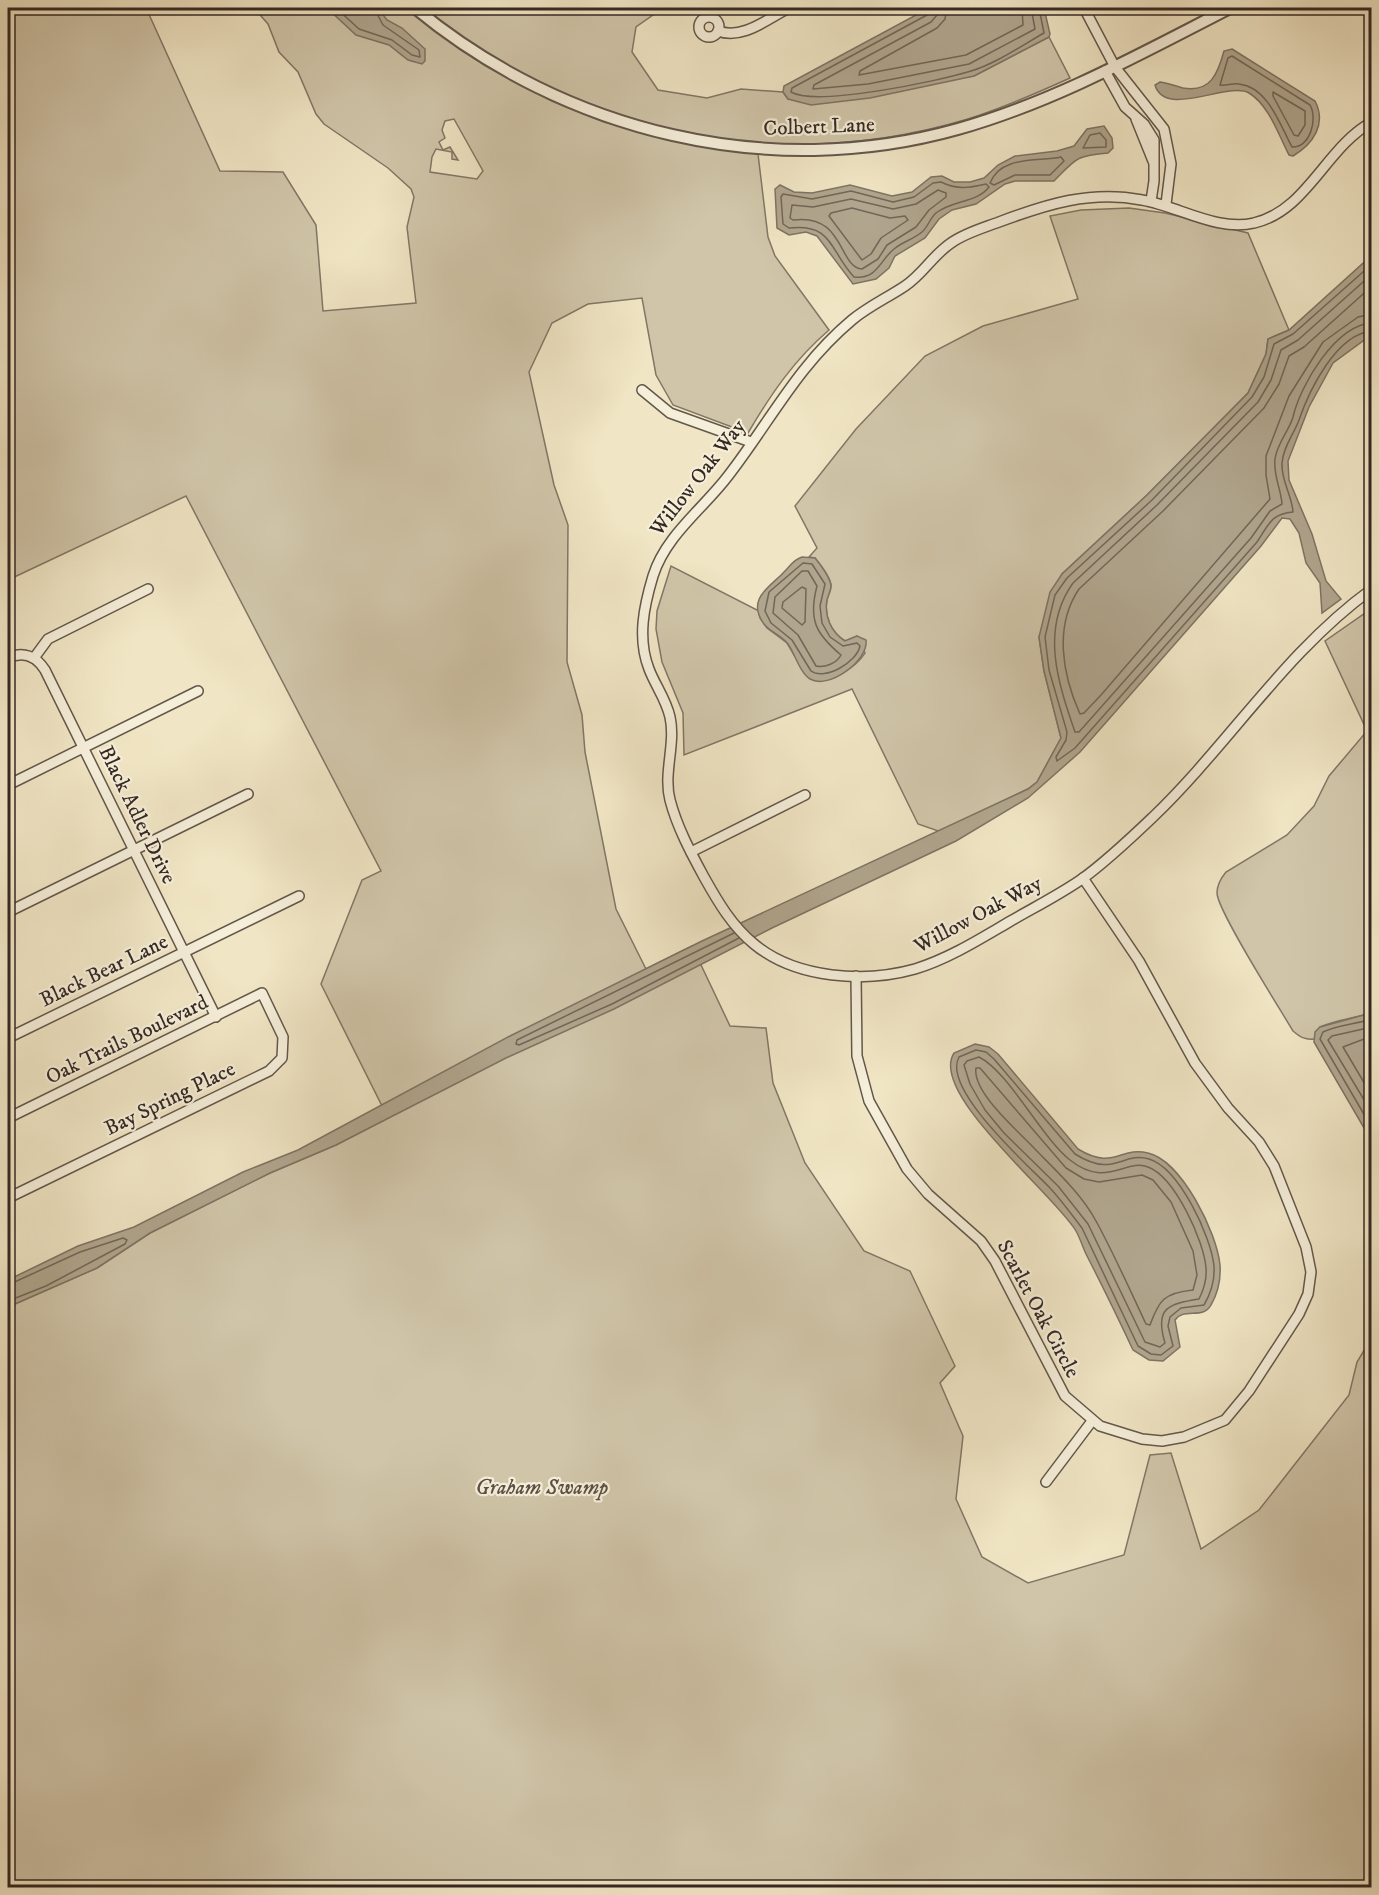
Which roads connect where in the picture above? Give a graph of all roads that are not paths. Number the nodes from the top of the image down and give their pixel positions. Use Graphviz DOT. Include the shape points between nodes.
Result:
graph roads {
  1 [pos="415,8"];
  2 [pos="789,8"];
  3 [pos="1084,8"];
  4 [pos="1230,8"];
  5 [pos="718,31"];
  6 [pos="1110,69"];
  7 [pos="1371,122"];
  8 [pos="1151,201"];
  9 [pos="1166,204"];
  10 [pos="642,390"];
  11 [pos="751,442"];
  12 [pos="148,589"];
  13 [pos="1371,590"];
  14 [pos="8,658"];
  15 [pos="34,658"];
  16 [pos="198,691"];
  17 [pos="83,748"];
  18 [pos="8,785"];
  19 [pos="248,794"];
  20 [pos="805,795"];
  21 [pos="133,850"];
  22 [pos="691,852"];
  23 [pos="1083,878"];
  24 [pos="299,896"];
  25 [pos="8,912"];
  26 [pos="184,952"];
  27 [pos="856,976"];
  28 [pos="262,993"];
  29 [pos="216,1017"];
  30 [pos="8,1038"];
  31 [pos="8,1118"];
  32 [pos="8,1198"];
  33 [pos="1092,1421"];
  34 [pos="1046,1482"];
  1 -- 6 [label="street, Colbert Lane" via="484,58 566,102 657,132 745,148 834,149 926,137 1018,109"];
  2 -- 5 [label="street" via="741,33"];
  3 -- 6 [label="street"];
  4 -- 6 [label="street, Colbert Lane"];
  6 -- 8 [label="street" via="1111,84 1136,119 1153,162"];
  6 -- 9 [label="street" via="1123,78 1164,129 1171,164"];
  7 -- 9 [label="street, Willow Oak Way" via="1348,139 1286,209 1255,223 1216,222"];
  8 -- 9 [label="street, Willow Oak Way"];
  8 -- 11 [label="street, Willow Oak Way" via="1115,196 1070,199 1030,210 954,241 910,283 866,309 842,329 793,382"];
  10 -- 11 [label="street" via="670,413"];
  11 -- 22 [label="street, Willow Oak Way" via="706,504 665,549 651,582 641,625 647,664 671,722 669,796"];
  12 -- 15 [label="street" via="48,639"];
  13 -- 23 [label="street, Willow Oak Way" via="1329,622 1156,814"];
  14 -- 15 [label="street" via="22,654"];
  15 -- 17 [label="street, Black Adler Drive" via="45,670"];
  16 -- 17 [label="street"];
  17 -- 18 [label="street"];
  17 -- 21 [label="street, Black Adler Drive"];
  19 -- 21 [label="street"];
  20 -- 22 [label="street"];
  21 -- 25 [label="street"];
  21 -- 26 [label="street, Black Adler Drive"];
  22 -- 27 [label="street, Willow Oak Way" via="730,921 752,943 788,963 833,975"];
  23 -- 27 [label="street, Willow Oak Way" via="943,958 896,973"];
  23 -- 33 [label="street, Scarlet Oak Circle" via="1139,961 1196,1062 1274,1166 1306,1247 1311,1272 1308,1294 1299,1314 1249,1391 1225,1420 1201,1432 1162,1441 1126,1436"];
  24 -- 26 [label="street, Black Bear Lane"];
  26 -- 29 [label="street, Black Adler Drive"];
  26 -- 30 [label="street, Black Bear Lane"];
  27 -- 33 [label="street, Scarlet Oak Circle" via="857,1056 873,1109 907,1169 928,1194 981,1241 1008,1283 1057,1384 1072,1405"];
  28 -- 29 [label="street, Oak Trails Boulevard"];
  28 -- 32 [label="street, Bay Spring Place" via="285,1043 282,1058 274,1067"];
  29 -- 31 [label="street, Oak Trails Boulevard"];
  33 -- 34 [label="street"];
}
